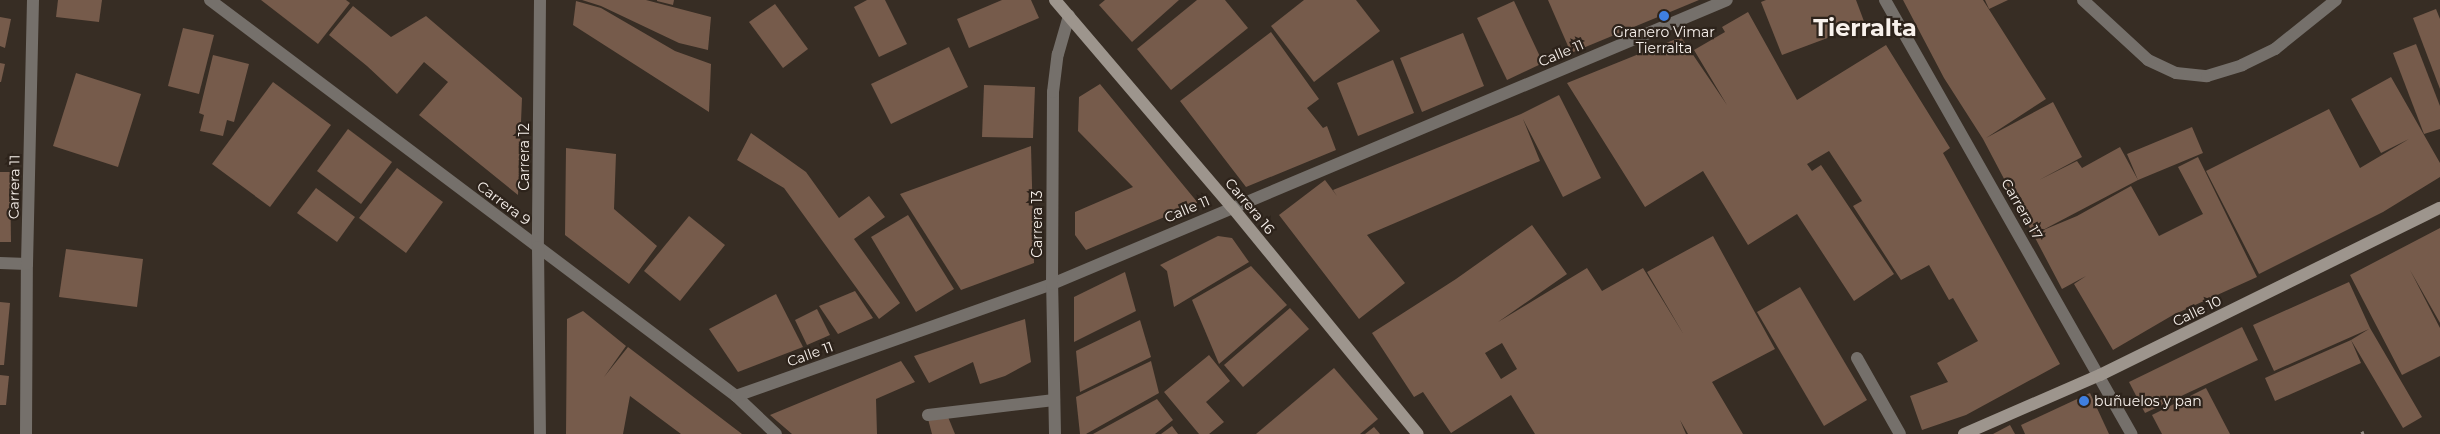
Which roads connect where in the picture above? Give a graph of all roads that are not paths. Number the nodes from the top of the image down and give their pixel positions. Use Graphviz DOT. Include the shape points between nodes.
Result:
graph roads {
  1 [pos="34,0"];
  2 [pos="210,0"];
  3 [pos="540,0"];
  4 [pos="1055,0"];
  5 [pos="1727,0"];
  6 [pos="1885,0"];
  7 [pos="2082,0"];
  8 [pos="2336,0"];
  9 [pos="1069,16"];
  10 [pos="1232,207"];
  11 [pos="2440,208"];
  12 [pos="538,247"];
  13 [pos="0,262"];
  14 [pos="27,264"];
  15 [pos="1052,284"];
  16 [pos="1857,358"];
  17 [pos="2100,376"];
  18 [pos="736,396"];
  19 [pos="1054,400"];
  20 [pos="928,416"];
  21 [pos="26,434"];
  22 [pos="540,434"];
  23 [pos="776,434"];
  24 [pos="1055,434"];
  25 [pos="1418,434"];
  26 [pos="1900,434"];
  27 [pos="1964,434"];
  28 [pos="2132,434"];
  1 -- 14 [label="street, Carrera 11"];
  2 -- 12 [label="street, Carrera 9"];
  3 -- 12 [label="street, Carrera 12"];
  4 -- 9 [label="main road, Carrera 16"];
  5 -- 10 [label="street, Calle 11"];
  6 -- 17 [label="street, Carrera 17"];
  7 -- 8 [label="street" via="2148,60 2176,73 2207,76 2242,65 2275,49"];
  9 -- 10 [label="main road, Carrera 16"];
  9 -- 15 [label="street, Carrera 13" via="1058,54 1053,92"];
  10 -- 15 [label="street, Calle 11"];
  10 -- 25 [label="main road, Carrera 16"];
  11 -- 17 [label="main road, Calle 10"];
  12 -- 18 [label="street, Carrera 9"];
  12 -- 22 [label="street, Carrera 12"];
  13 -- 14 [label="street"];
  14 -- 21 [label="street, Carrera 11"];
  15 -- 18 [label="street, Calle 11"];
  15 -- 19 [label="street, Carrera 13"];
  16 -- 26 [label="street"];
  17 -- 27 [label="main road, Calle 10"];
  17 -- 28 [label="street, Carrera 17"];
  18 -- 23 [label="street, Carrera 9"];
  19 -- 20 [label="street"];
  19 -- 24 [label="street, Carrera 13"];
}
